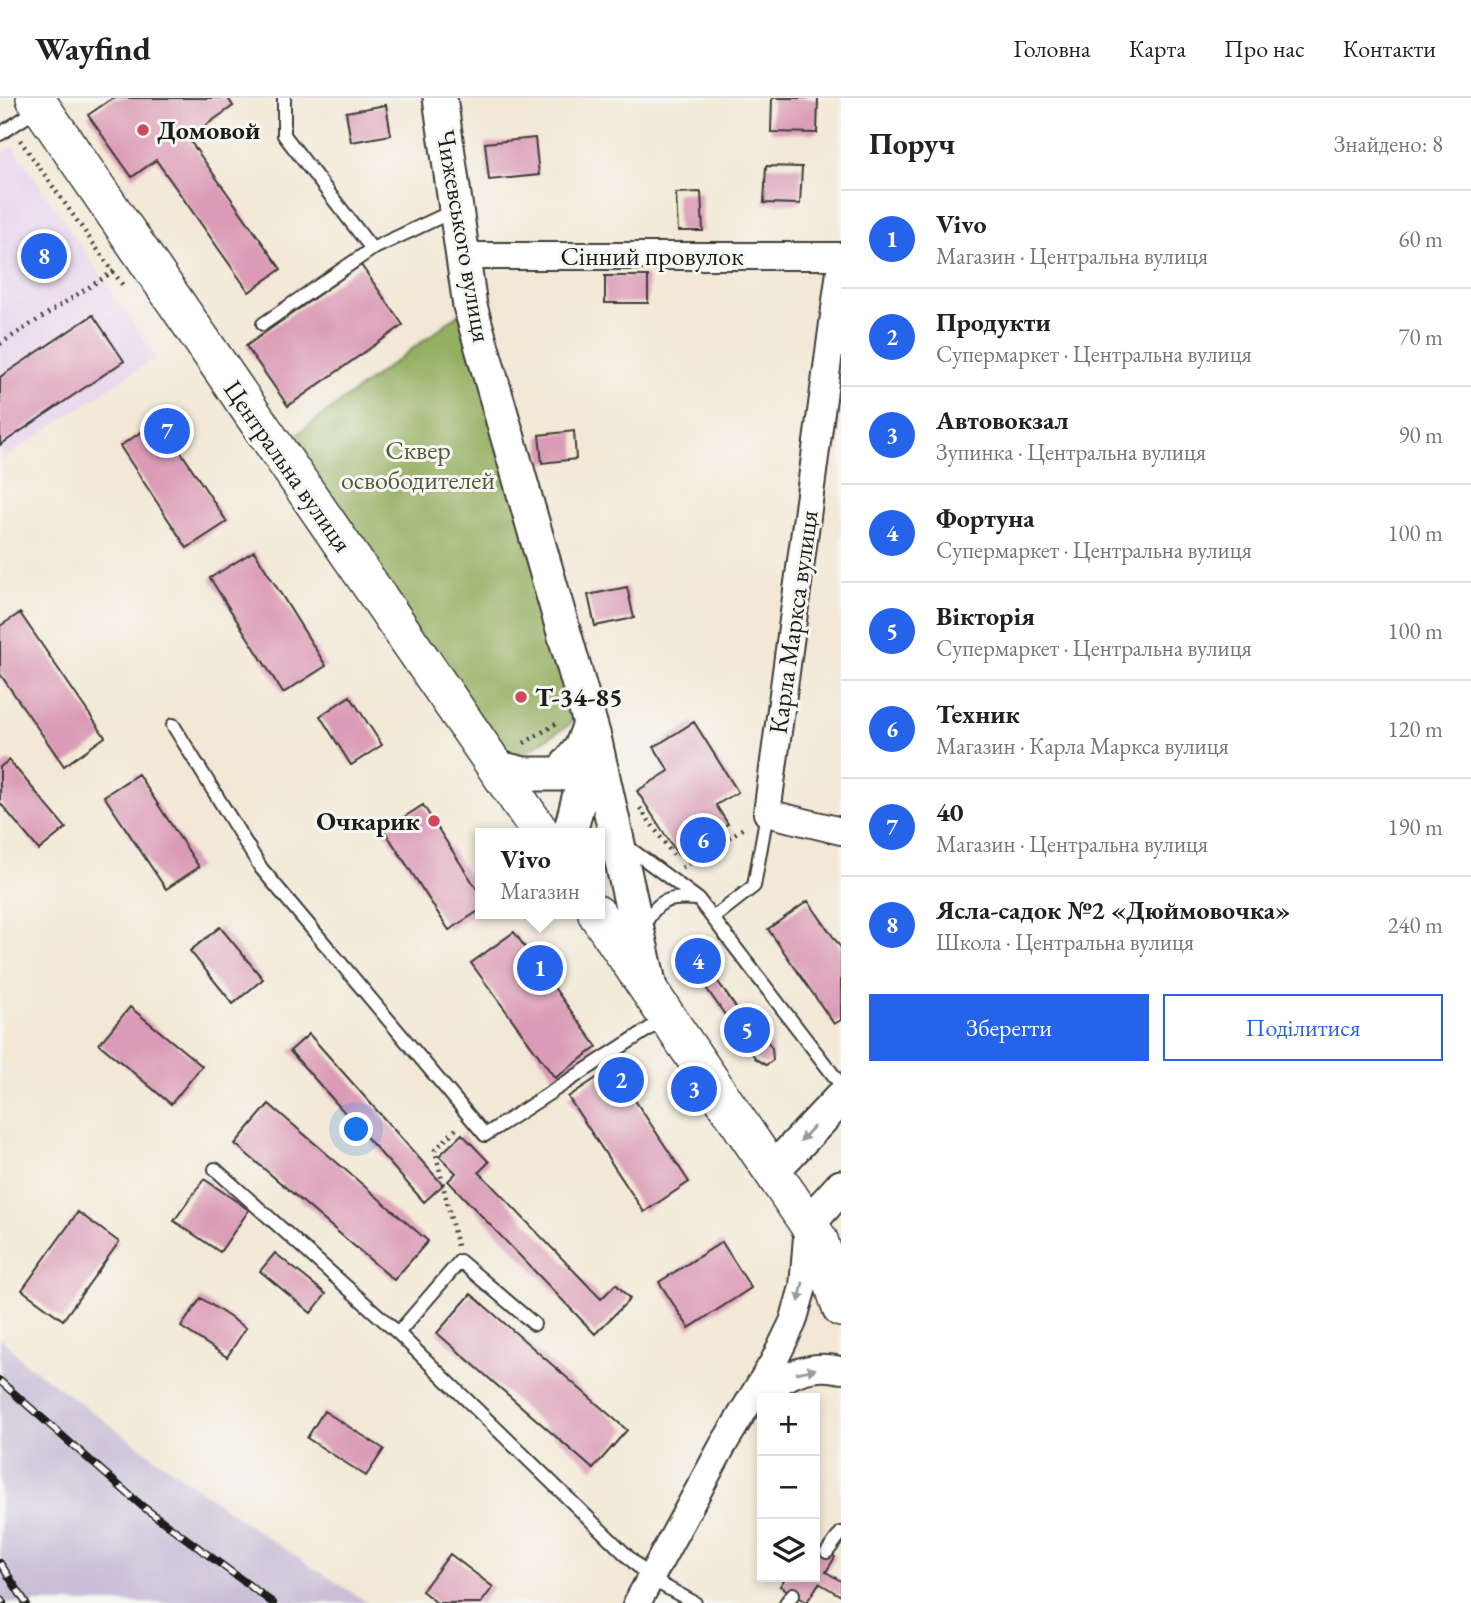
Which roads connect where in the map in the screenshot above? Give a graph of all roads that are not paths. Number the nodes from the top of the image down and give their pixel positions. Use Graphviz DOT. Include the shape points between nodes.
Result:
graph roads {
  1 [pos="284,98"];
  2 [pos="440,98"];
  3 [pos="38,102"];
  4 [pos="0,134"];
  5 [pos="457,209"];
  6 [pos="372,249"];
  7 [pos="464,256"];
  8 [pos="841,256"];
  9 [pos="841,264"];
  10 [pos="263,324"];
  11 [pos="173,724"];
  12 [pos="583,727"];
  13 [pos="507,756"];
  14 [pos="767,813"];
  15 [pos="539,828"];
  16 [pos="571,828"];
  17 [pos="841,831"];
  18 [pos="617,839"];
  19 [pos="698,899"];
  20 [pos="713,918"];
  21 [pos="600,919"];
  22 [pos="639,937"];
  23 [pos="659,1005"];
  24 [pos="841,1086"];
  25 [pos="841,1098"];
  26 [pos="215,1169"];
  27 [pos="772,1171"];
  28 [pos="841,1187"];
  29 [pos="823,1240"];
  30 [pos="841,1308"];
  31 [pos="534,1324"];
  32 [pos="398,1334"];
  33 [pos="841,1370"];
  34 [pos="740,1420"];
  35 [pos="841,1534"];
  36 [pos="827,1552"];
  37 [pos="651,1579"];
  38 [pos="637,1603"];
  39 [pos="695,1603"];
  1 -- 6 [label="lane" via="284,135"];
  2 -- 5 [label="street, Чижевського вулиця"];
  3 -- 4 [label="lane"];
  3 -- 13 [label="main road, Центральна вулиця" via="141,253"];
  5 -- 6 [label="lane"];
  5 -- 7 [label="street, Чижевського вулиця"];
  6 -- 10 [label="lane"];
  7 -- 8 [label="street, Сінний провулок"];
  7 -- 12 [label="street, Чижевського вулиця" via="470,306"];
  9 -- 14 [label="street, Карла Маркса вулиця"];
  11 -- 23 [label="lane" via="261,868 485,1135"];
  12 -- 13 [label="street" via="581,748 560,774 524,775"];
  12 -- 16 [label="street"];
  12 -- 18 [label="street, Чижевського вулиця"];
  13 -- 15 [label="main road, Центральна вулиця"];
  14 -- 17 [label="street"];
  14 -- 20 [label="lane" via="754,886"];
  18 -- 19 [label="lane"];
  18 -- 22 [label="street, Чижевського вулиця"];
  19 -- 20 [label="lane"];
  19 -- 22 [label="lane" via="670,898 652,910"];
  20 -- 24 [label="lane"];
  21 -- 23 [label="main road"];
  22 -- 23 [label="street, Чижевського вулиця"];
  23 -- 27 [label="main road"];
  25 -- 27 [label="street, one-way"];
  26 -- 32 [label="lane"];
  27 -- 29 [label="main road"];
  28 -- 29 [label="street"];
  29 -- 30 [label="main road"];
  29 -- 34 [label="street, one-way" via="793,1322"];
  31 -- 32 [label="lane" via="460,1261"];
  32 -- 37 [label="lane"];
  34 -- 33 [label="street, one-way" via="783,1378 807,1369"];
  34 -- 37 [label="street"];
  35 -- 36 [label="lane"];
  37 -- 38 [label="street"];
  37 -- 39 [label="lane"];
}
